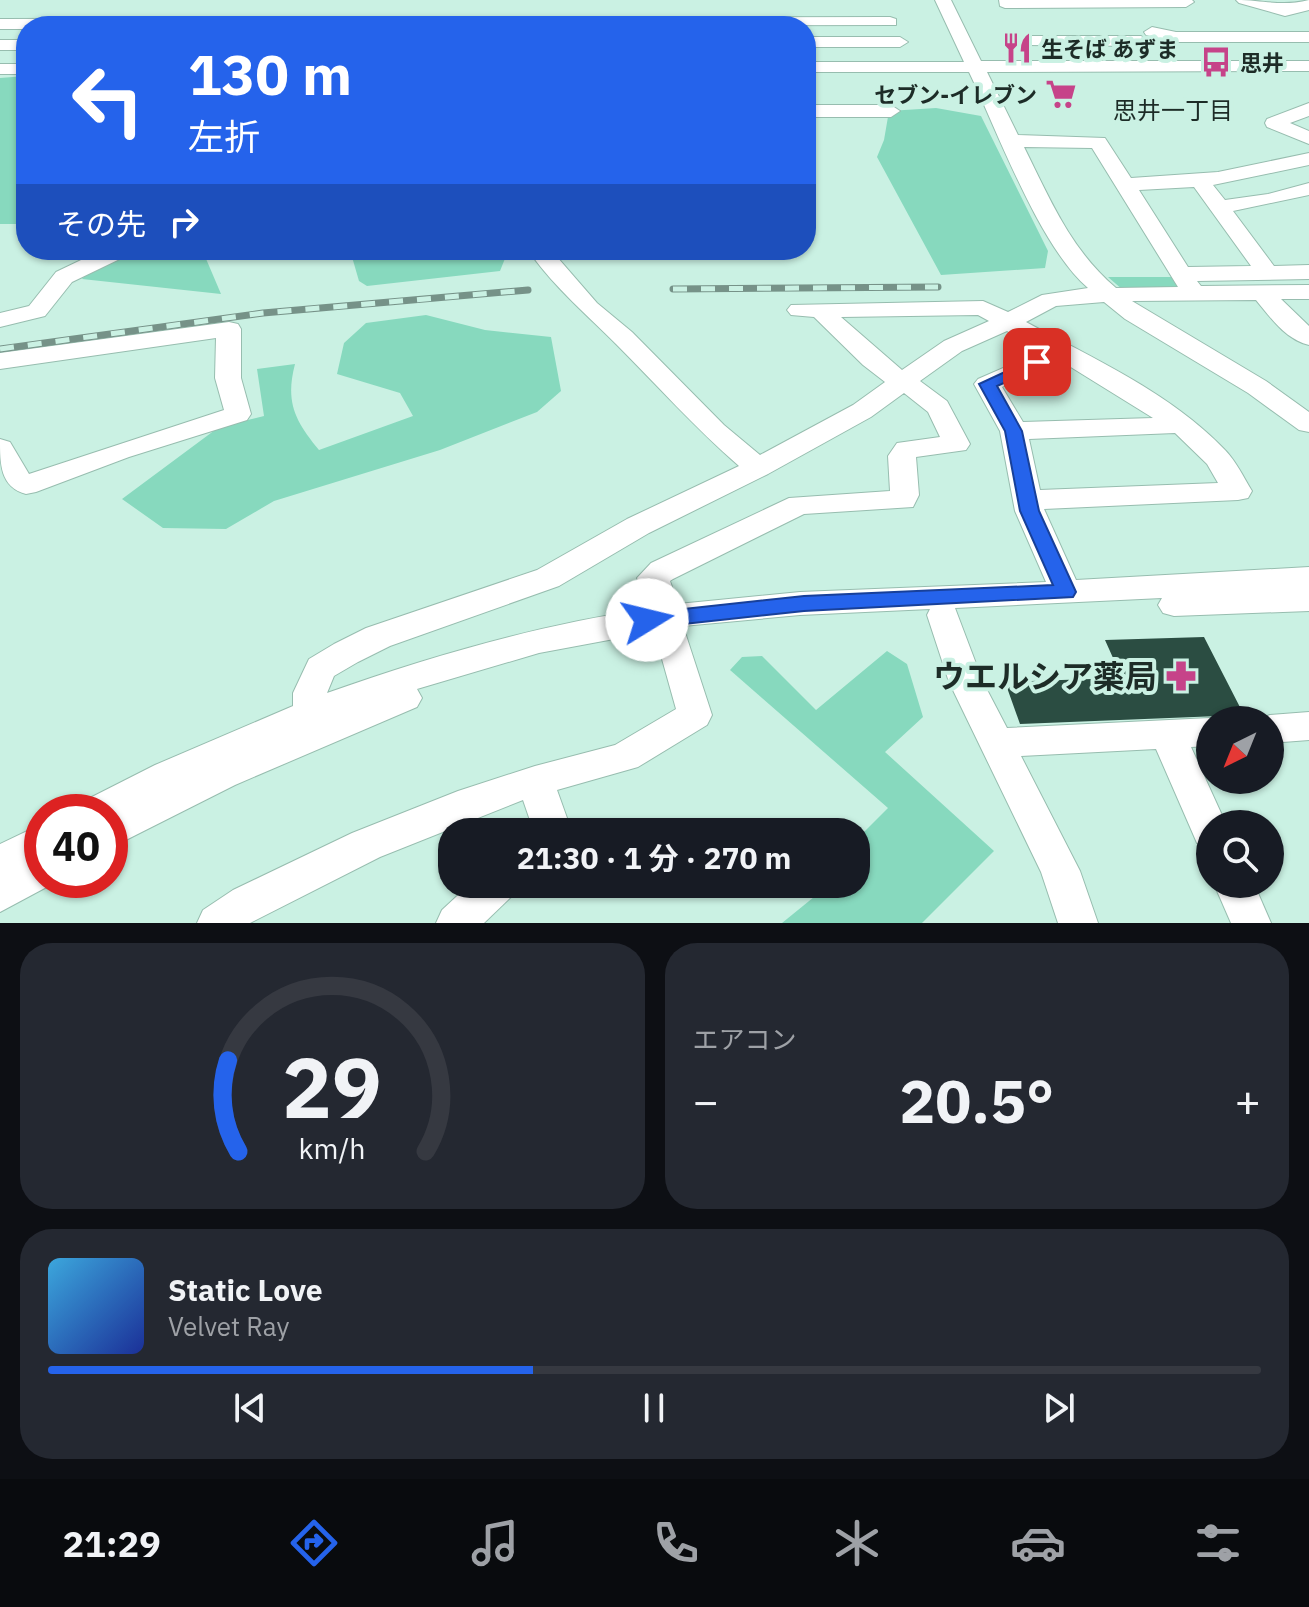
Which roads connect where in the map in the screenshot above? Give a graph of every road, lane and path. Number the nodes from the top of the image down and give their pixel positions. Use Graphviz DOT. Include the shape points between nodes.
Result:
graph roads {
  1 [pos="943,0"];
  2 [pos="1244,0"];
  3 [pos="1004,1"];
  4 [pos="1110,1"];
  5 [pos="1188,1"];
  6 [pos="712,3"];
  7 [pos="882,3"];
  8 [pos="352,4"];
  9 [pos="530,4"];
  10 [pos="170,5"];
  11 [pos="1309,5"];
  12 [pos="1285,11"];
  13 [pos="161,16"];
  14 [pos="346,16"];
  15 [pos="528,16"];
  16 [pos="713,16"];
  17 [pos="890,22"];
  18 [pos="816,23"];
  19 [pos="1309,24"];
  20 [pos="1144,27"];
  21 [pos="1309,37"];
  22 [pos="1030,41"];
  23 [pos="816,42"];
  24 [pos="900,42"];
  25 [pos="1157,66"];
  26 [pos="1309,66"];
  27 [pos="816,67"];
  28 [pos="873,67"];
  29 [pos="909,67"];
  30 [pos="974,67"];
  31 [pos="1044,67"];
  32 [pos="1309,109"];
  33 [pos="816,112"];
  34 [pos="1309,138"];
  35 [pos="1011,141"];
  36 [pos="1309,159"];
  37 [pos="1200,181"];
  38 [pos="1125,184"];
  39 [pos="1300,192"];
  40 [pos="1220,207"];
  41 [pos="1309,215"];
  42 [pos="99,260"];
  43 [pos="548,260"];
  44 [pos="1309,272"];
  45 [pos="1265,283"];
  46 [pos="1188,284"];
  47 [pos="1309,292"];
  48 [pos="1109,295"];
  49 [pos="0,320"];
  50 [pos="1010,321"];
  51 [pos="1309,338"];
  52 [pos="1061,352"];
  53 [pos="0,361"];
  54 [pos="906,381"];
  55 [pos="1309,424"];
  56 [pos="1182,425"];
  57 [pos="1014,431"];
  58 [pos="0,448"];
  59 [pos="758,468"];
  60 [pos="1027,500"];
  61 [pos="1309,578"];
  62 [pos="1066,592"];
  63 [pos="1309,600"];
  64 [pos="943,615"];
  65 [pos="668,626"];
  66 [pos="311,713"];
  67 [pos="1309,726"];
  68 [pos="1284,728"];
  69 [pos="1196,733"];
  70 [pos="1167,734"];
  71 [pos="996,743"];
  72 [pos="535,781"];
  73 [pos="128,797"];
  74 [pos="1201,810"];
  75 [pos="548,818"];
  76 [pos="128,823"];
  77 [pos="24,850"];
  78 [pos="0,863"];
  79 [pos="24,880"];
  80 [pos="0,894"];
  81 [pos="483,898"];
  82 [pos="1240,898"];
  83 [pos="217,923"];
  84 [pos="456,923"];
  85 [pos="1078,923"];
  86 [pos="1251,923"];
  1 -- 30 [label="street"];
  2 -- 12 [label="street"];
  3 -- 4 [label="street"];
  3 -- 22 [label="street"];
  4 -- 5 [label="street"];
  4 -- 20 [label="street"];
  5 -- 20 [label="street"];
  6 -- 16 [label="street"];
  7 -- 17 [label="street"];
  8 -- 14 [label="street"];
  9 -- 15 [label="street"];
  10 -- 13 [label="street"];
  11 -- 12 [label="street"];
  12 -- 19 [label="street"];
  17 -- 18 [label="street"];
  17 -- 24 [label="street"];
  20 -- 21 [label="street" via="1176,37"];
  20 -- 22 [label="street"];
  20 -- 25 [label="street" via="1139,45"];
  22 -- 31 [label="street"];
  23 -- 24 [label="street"];
  24 -- 29 [label="street"];
  25 -- 26 [label="street"];
  25 -- 31 [label="street"];
  27 -- 28 [label="street"];
  28 -- 29 [label="street"];
  28 -- 33 [label="street" via="894,116"];
  29 -- 30 [label="street"];
  30 -- 31 [label="street"];
  30 -- 35 [label="street"];
  32 -- 34 [label="street" via="1274,123"];
  35 -- 38 [label="street" via="1098,142"];
  35 -- 48 [label="street" via="1064,246"];
  36 -- 37 [label="street"];
  37 -- 38 [label="street"];
  37 -- 40 [label="street"];
  38 -- 46 [label="street"];
  39 -- 40 [label="street"];
  39 -- 41 [label="street"];
  40 -- 45 [label="street"];
  42 -- 49 [label="street" via="64,277 37,311"];
  43 -- 59 [label="street" via="589,308"];
  44 -- 45 [label="street"];
  45 -- 46 [label="street"];
  45 -- 47 [label="street"];
  45 -- 51 [label="street" via="1285,320"];
  46 -- 48 [label="street"];
  48 -- 50 [label="street" via="1050,300"];
  48 -- 55 [label="street"];
  50 -- 52 [label="street"];
  50 -- 54 [label="street" via="953,346"];
  50 -- 54 [label="street" via="983,308 809,310"];
  52 -- 56 [label="street"];
  52 -- 57 [label="street" via="987,384"];
  53 -- 58 [label="street" via="229,329 228,378 238,414 26,485"];
  54 -- 59 [label="street"];
  54 -- 65 [label="street" via="937,404 956,444 907,449 902,456 903,500 799,505 662,571 653,578"];
  56 -- 57 [label="street"];
  56 -- 60 [label="street" via="1217,458 1238,491"];
  57 -- 60 [label="street"];
  59 -- 66 [label="street" via="638,526 548,578 346,653 321,668 310,693"];
  60 -- 62 [label="street"];
  61 -- 62 [label="street"];
  62 -- 65 [label="street" via="804,603"];
  63 -- 64 [label="street"];
  64 -- 65 [label="street"];
  64 -- 71 [label="street" via="966,682"];
  65 -- 66 [label="street" via="553,638 357,694"];
  65 -- 72 [label="street" via="695,715 625,757"];
  65 -- 76 [label="street" via="411,696 222,774"];
  66 -- 73 [label="street"];
  67 -- 68 [label="street"];
  69 -- 70 [label="street"];
  70 -- 71 [label="street"];
  70 -- 74 [label="street"];
  71 -- 85 [label="street" via="1060,871"];
  72 -- 75 [label="street"];
  72 -- 83 [label="street" via="366,845"];
  77 -- 78 [label="street"];
  79 -- 80 [label="street"];
  81 -- 84 [label="street"];
  82 -- 86 [label="street"];
}
